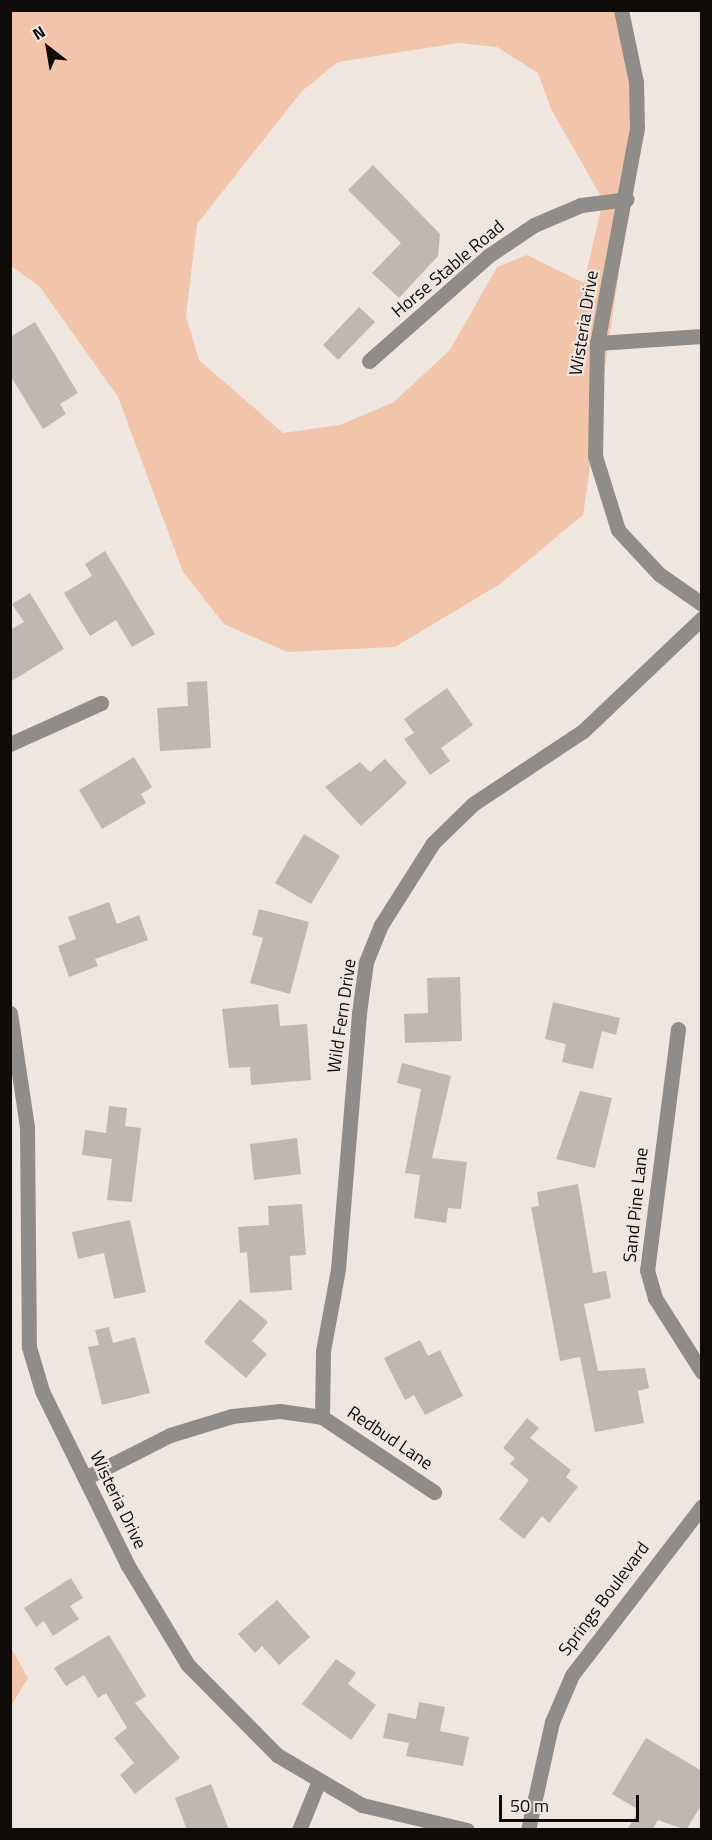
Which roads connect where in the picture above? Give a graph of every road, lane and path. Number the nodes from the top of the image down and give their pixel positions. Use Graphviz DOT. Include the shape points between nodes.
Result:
graph roads {
  1 [pos="621,10"];
  2 [pos="627,199"];
  3 [pos="702,336"];
  4 [pos="597,344"];
  5 [pos="369,361"];
  6 [pos="702,604"];
  7 [pos="702,618"];
  8 [pos="101,703"];
  9 [pos="10,744"];
  10 [pos="10,1014"];
  11 [pos="678,1029"];
  12 [pos="702,1372"];
  13 [pos="322,1417"];
  14 [pos="86,1478"];
  15 [pos="434,1492"];
  16 [pos="702,1506"];
  17 [pos="318,1783"];
  18 [pos="299,1830"];
  19 [pos="467,1830"];
  20 [pos="528,1830"];
  1 -- 2 [label="street, Wisteria Drive" via="636,82 637,128"];
  2 -- 4 [label="street, Wisteria Drive"];
  2 -- 5 [label="street, Horse Stable Road" via="581,205 534,225 488,256"];
  3 -- 4 [label="street"];
  4 -- 6 [label="street, Wisteria Drive" via="595,456 618,531 659,574"];
  7 -- 13 [label="street, Wild Fern Drive" via="583,731 473,804 433,843 381,925 366,962 358,1013 338,1269 322,1350"];
  8 -- 9 [label="street"];
  10 -- 14 [label="street, Wisteria Drive" via="27,1127 29,1347 42,1391"];
  11 -- 12 [label="street, Sand Pine Lane" via="647,1270 655,1298"];
  13 -- 14 [label="street, Redbud Lane" via="280,1411 232,1416 170,1435"];
  13 -- 15 [label="street, Redbud Lane" via="363,1439"];
  14 -- 17 [label="street, Wisteria Drive" via="126,1564 188,1665 262,1741"];
  16 -- 20 [label="street, Springs Boulevard" via="572,1675 552,1722"];
  17 -- 18 [label="street"];
  17 -- 19 [label="street, Wisteria Drive" via="362,1805"];
}
